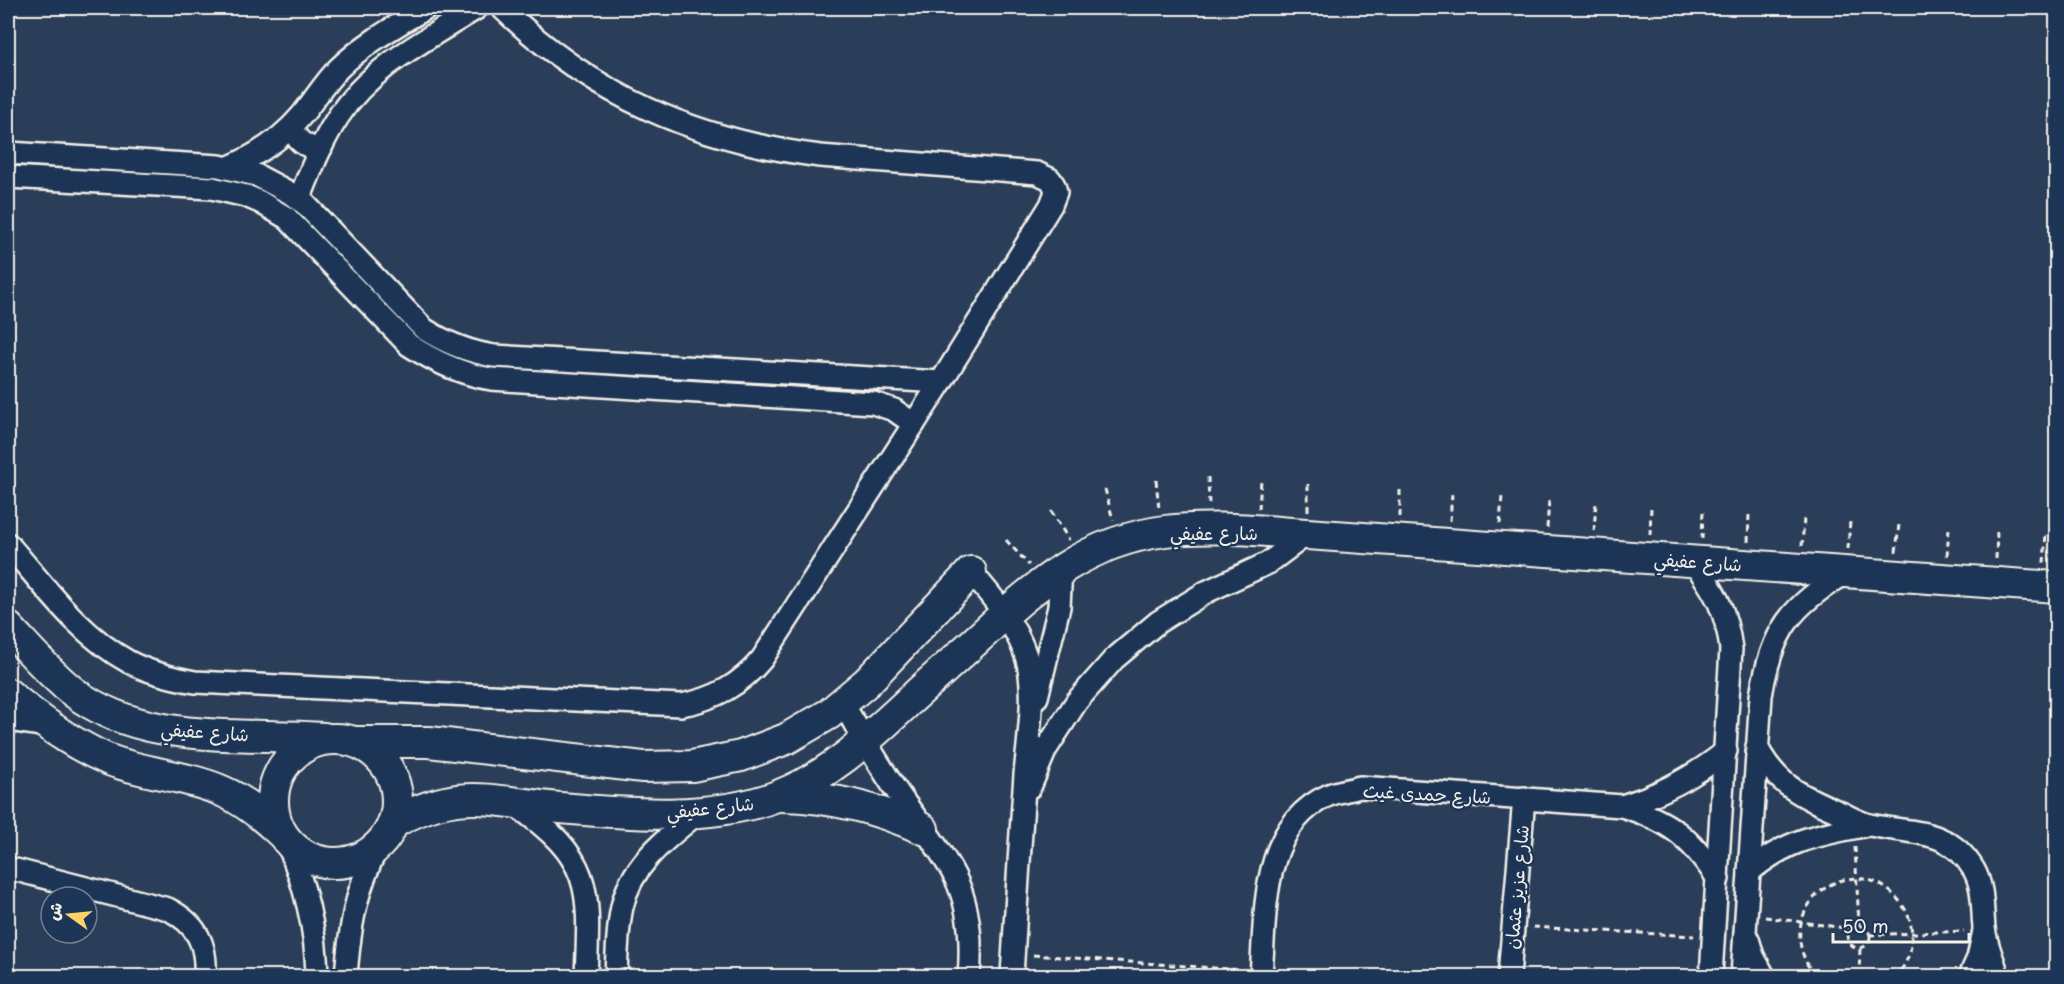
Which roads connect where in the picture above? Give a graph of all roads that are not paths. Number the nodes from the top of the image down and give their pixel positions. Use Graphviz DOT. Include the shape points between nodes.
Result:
graph roads {
  1 [pos="426,8"];
  2 [pos="477,8"];
  3 [pos="502,8"];
  4 [pos="292,126"];
  5 [pos="321,148"];
  6 [pos="8,153"];
  7 [pos="227,168"];
  8 [pos="8,177"];
  9 [pos="299,200"];
  10 [pos="494,356"];
  11 [pos="491,379"];
  12 [pos="901,379"];
  13 [pos="941,382"];
  14 [pos="894,410"];
  15 [pos="914,424"];
  16 [pos="1307,534"];
  17 [pos="8,544"];
  18 [pos="1694,561"];
  19 [pos="1062,569"];
  20 [pos="970,572"];
  21 [pos="1849,572"];
  22 [pos="2050,586"];
  23 [pos="1004,614"];
  24 [pos="8,627"];
  25 [pos="8,694"];
  26 [pos="842,704"];
  27 [pos="1030,718"];
  28 [pos="8,720"];
  29 [pos="49,726"];
  30 [pos="343,741"];
  31 [pos="866,741"];
  32 [pos="1757,747"];
  33 [pos="1726,751"];
  34 [pos="776,796"];
  35 [pos="1524,798"];
  36 [pos="510,801"];
  37 [pos="1023,801"];
  38 [pos="1622,806"];
  39 [pos="699,812"];
  40 [pos="1861,826"];
  41 [pos="923,829"];
  42 [pos="283,835"];
  43 [pos="386,835"];
  44 [pos="8,868"];
  45 [pos="1749,872"];
  46 [pos="1718,879"];
  47 [pos="1745,922"];
  48 [pos="1984,930"];
  49 [pos="1262,974"];
  50 [pos="205,976"];
  51 [pos="317,976"];
  52 [pos="346,976"];
  53 [pos="586,976"];
  54 [pos="616,976"];
  55 [pos="969,976"];
  56 [pos="1012,976"];
  57 [pos="1509,976"];
  58 [pos="1711,976"];
  59 [pos="1742,976"];
  60 [pos="1764,976"];
  61 [pos="1970,976"];
  62 [pos="1998,976"];
  1 -- 4 [label="street" via="355,53"];
  2 -- 5 [label="street" via="378,72 344,109"];
  3 -- 13 [label="street" via="545,46 605,87 664,116 725,138 820,156 1037,173 1050,179 1056,192 1051,205"];
  4 -- 5 [label="street" via="302,143"];
  4 -- 7 [label="street" via="262,150"];
  5 -- 9 [label="street"];
  6 -- 7 [label="street"];
  7 -- 9 [label="street" via="265,179"];
  8 -- 11 [label="street" via="212,188 260,202 287,218 409,345 446,367"];
  9 -- 10 [label="street" via="424,329 460,348"];
  10 -- 11 [label="street"];
  10 -- 12 [label="street"];
  11 -- 14 [label="street" via="863,402"];
  12 -- 13 [label="street"];
  12 -- 14 [label="street"];
  13 -- 15 [label="street"];
  14 -- 15 [label="street"];
  15 -- 17 [label="street" via="762,658 726,691 681,705 173,678 131,663 97,641"];
  16 -- 18 [label="street, شارع عفيفي"];
  16 -- 19 [label="street, شارع عفيفي" via="1209,529 1161,532 1120,542"];
  16 -- 37 [label="street" via="1268,563 1206,592 1158,622 1114,659 1077,701 1046,749"];
  18 -- 21 [label="street, شارع عفيفي"];
  18 -- 33 [label="street" via="1721,604 1728,625 1731,650"];
  19 -- 23 [label="street, شارع عفيفي"];
  19 -- 27 [label="street" via="1059,607"];
  20 -- 23 [label="street"];
  20 -- 26 [label="street, شارع عفيفي"];
  21 -- 22 [label="street, شارع عفيفي"];
  21 -- 32 [label="street" via="1821,588 1797,609 1778,636 1766,665"];
  23 -- 27 [label="street" via="1026,657"];
  23 -- 31 [label="street, شارع عفيفي"];
  24 -- 30 [label="street, شارع عفيفي" via="74,692 129,721 184,733"];
  25 -- 29 [label="street"];
  26 -- 30 [label="street, شارع عفيفي" via="786,739 741,756 692,766 643,767 429,742"];
  26 -- 31 [label="street"];
  27 -- 37 [label="street"];
  28 -- 29 [label="street"];
  29 -- 42 [label="street" via="77,744 138,770 220,790 243,801"];
  30 -- 42 [label="street" via="316,741 288,761 277,779 273,806"];
  30 -- 43 [label="street" via="370,749 394,782 397,796"];
  31 -- 34 [label="street, شارع عفيفي" via="824,773"];
  31 -- 41 [label="street"];
  32 -- 40 [label="street" via="1773,774 1797,792"];
  32 -- 45 [label="street"];
  33 -- 38 [label="street, شارع حمدى غيث" via="1678,785"];
  33 -- 46 [label="street"];
  34 -- 39 [label="street, شارع عفيفي"];
  34 -- 41 [label="street" via="836,800 893,815"];
  35 -- 38 [label="street, شارع حمدى غيث"];
  35 -- 49 [label="street, شارع حمدى غيث" via="1360,787 1329,795 1298,816 1282,839 1268,889"];
  35 -- 57 [label="street, شارع عزيز عثمان"];
  36 -- 39 [label="street, شارع عفيفي" via="603,812"];
  36 -- 43 [label="street, شارع عفيفي" via="462,798 437,803 414,811"];
  36 -- 53 [label="street" via="562,843 577,866 586,891"];
  37 -- 56 [label="street"];
  38 -- 46 [label="street, شارع حمدى غيث" via="1652,815 1678,831 1701,853"];
  39 -- 54 [label="street" via="662,842 631,882 622,905"];
  40 -- 45 [label="street" via="1802,839 1774,852"];
  40 -- 48 [label="street" via="1914,830 1949,843 1963,856 1982,888"];
  41 -- 55 [label="street" via="956,879 966,908"];
  42 -- 43 [label="street" via="308,857 337,863 366,855"];
  42 -- 51 [label="street" via="297,865 313,922"];
  43 -- 52 [label="street" via="358,894"];
  44 -- 50 [label="street" via="175,912 200,938"];
  45 -- 47 [label="street"];
  46 -- 58 [label="street"];
  47 -- 59 [label="street"];
  47 -- 60 [label="street" via="1753,956"];
  48 -- 61 [label="street"];
  48 -- 62 [label="street"];
}
